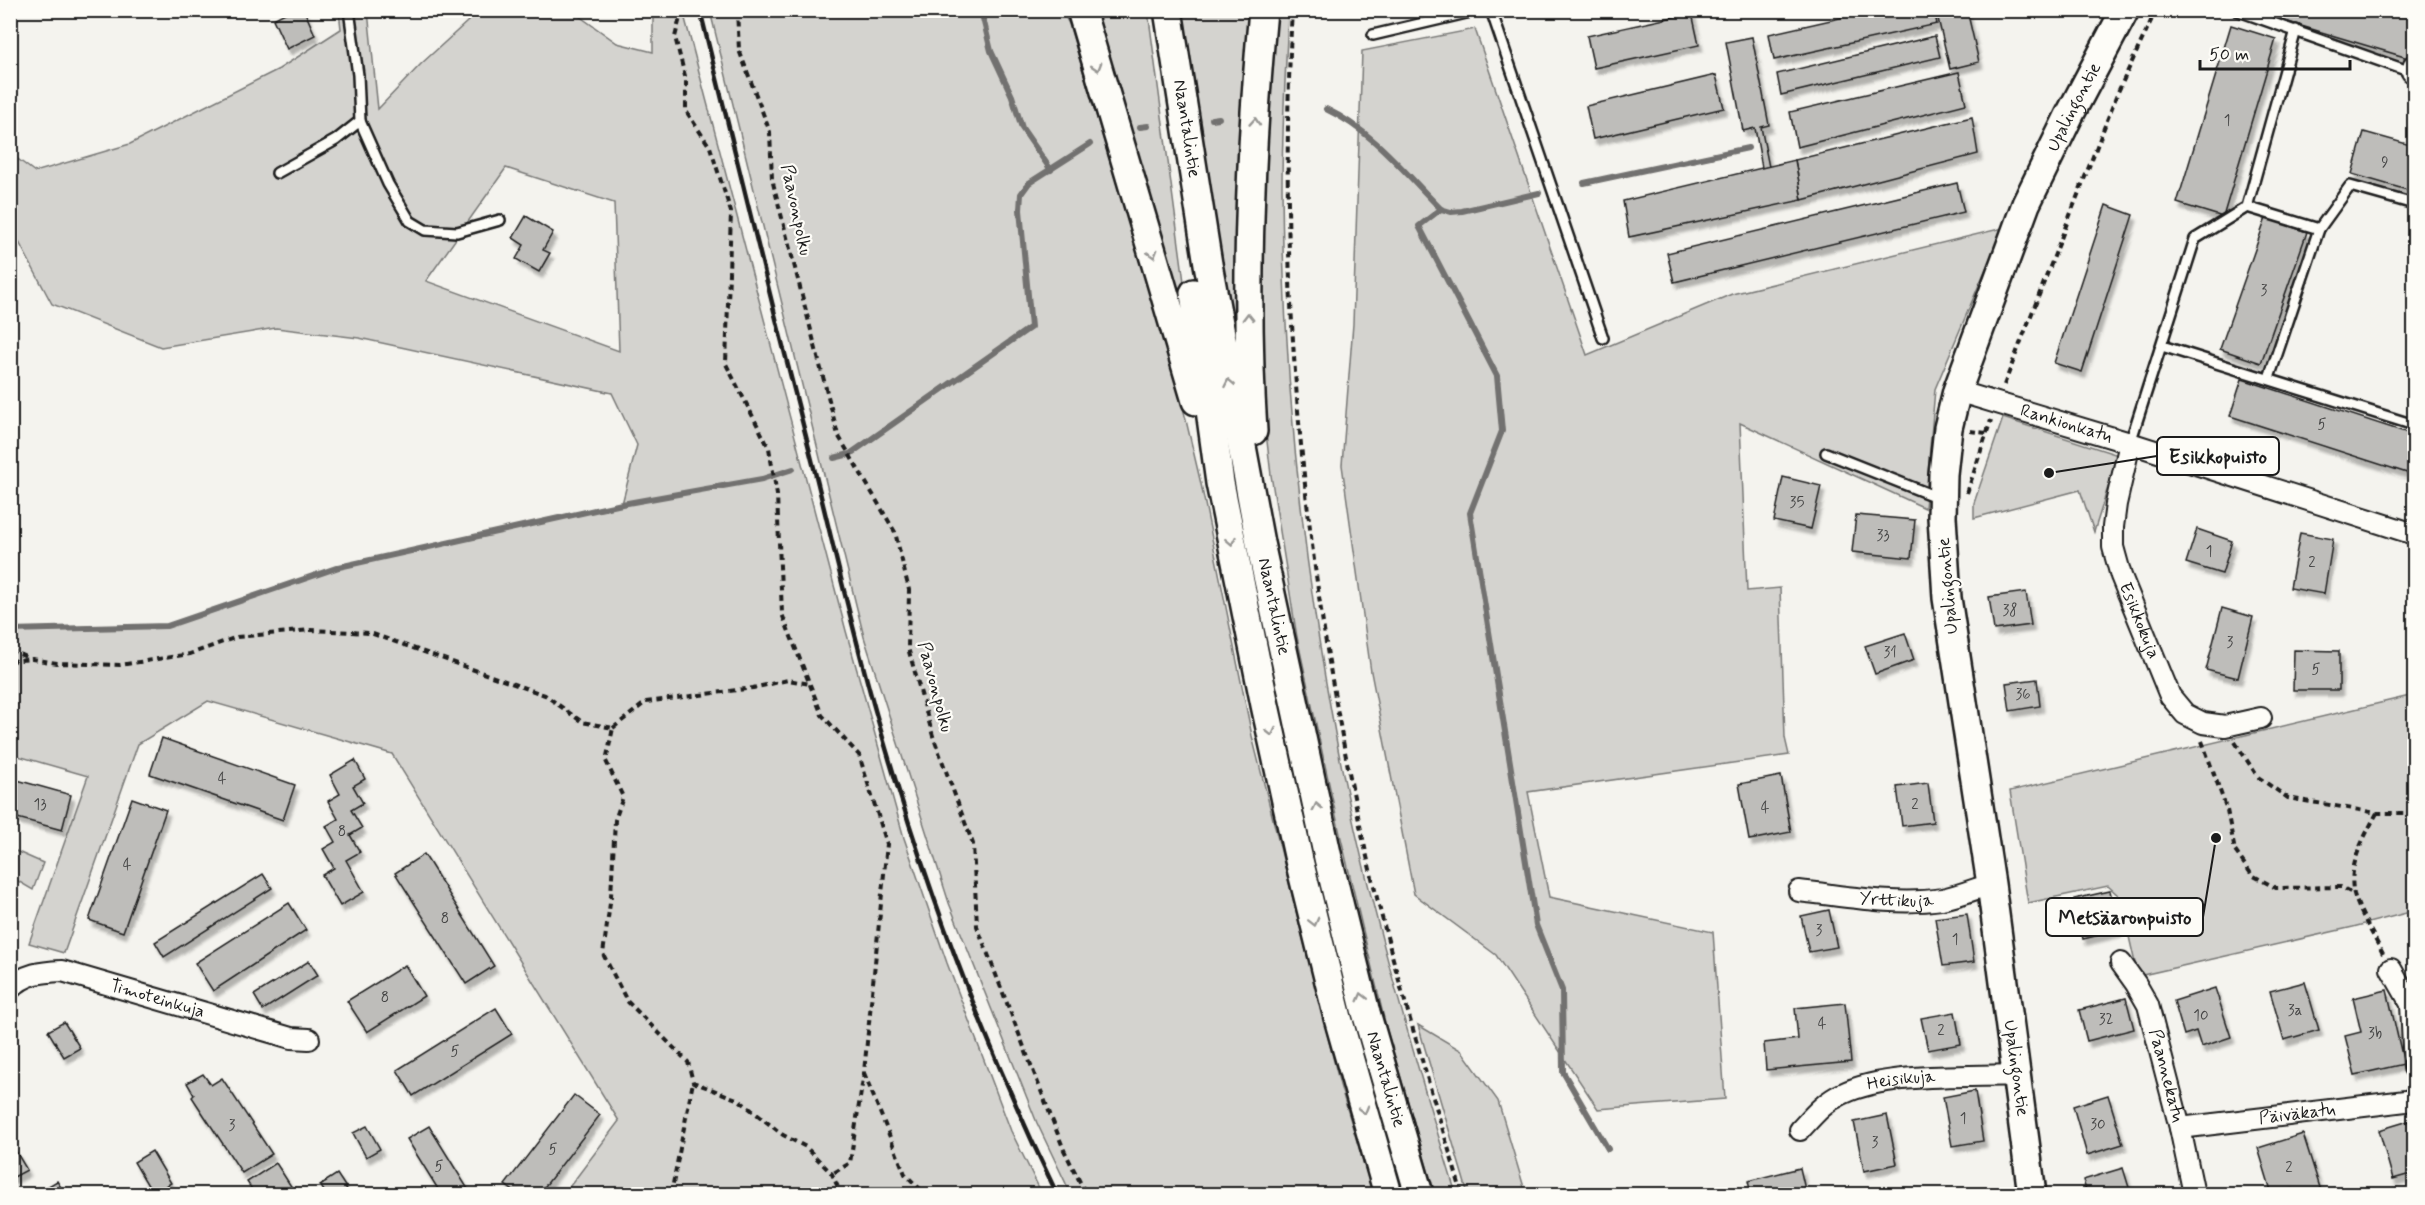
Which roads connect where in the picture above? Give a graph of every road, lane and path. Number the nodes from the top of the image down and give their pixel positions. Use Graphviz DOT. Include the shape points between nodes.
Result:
graph roads {
  1 [pos="349,10"];
  2 [pos="682,10"];
  3 [pos="737,10"];
  4 [pos="1081,10"];
  5 [pos="1161,10"];
  6 [pos="1168,10"];
  7 [pos="1263,10"];
  8 [pos="1292,10"];
  9 [pos="1479,10"];
  10 [pos="1491,10"];
  11 [pos="2125,10"];
  12 [pos="2156,10"];
  13 [pos="2236,10"];
  14 [pos="2296,30"];
  15 [pos="1373,35"];
  16 [pos="2414,70"];
  17 [pos="360,122"];
  18 [pos="278,173"];
  19 [pos="2415,204"];
  20 [pos="2247,207"];
  21 [pos="500,220"];
  22 [pos="2319,229"];
  23 [pos="1603,338"];
  24 [pos="2162,346"];
  25 [pos="2269,378"];
  26 [pos="1957,391"];
  27 [pos="1997,403"];
  28 [pos="2415,425"];
  29 [pos="2130,443"];
  30 [pos="1826,453"];
  31 [pos="1220,483"];
  32 [pos="1953,500"];
  33 [pos="2415,534"];
  34 [pos="1260,543"];
  35 [pos="10,650"];
  36 [pos="32,659"];
  37 [pos="10,661"];
  38 [pos="810,684"];
  39 [pos="2261,718"];
  40 [pos="2196,720"];
  41 [pos="2225,726"];
  42 [pos="614,728"];
  43 [pos="2377,813"];
  44 [pos="2415,813"];
  45 [pos="1991,884"];
  46 [pos="1799,891"];
  47 [pos="2354,894"];
  48 [pos="2121,963"];
  49 [pos="2391,969"];
  50 [pos="10,989"];
  51 [pos="309,1039"];
  52 [pos="2415,1068"];
  53 [pos="864,1072"];
  54 [pos="2017,1075"];
  55 [pos="693,1082"];
  56 [pos="2415,1100"];
  57 [pos="2180,1128"];
  58 [pos="1800,1130"];
  59 [pos="832,1174"];
  60 [pos="671,1194"];
  61 [pos="841,1194"];
  62 [pos="925,1194"];
  63 [pos="1086,1194"];
  64 [pos="1388,1194"];
  65 [pos="1419,1194"];
  66 [pos="1462,1194"];
  67 [pos="2032,1194"];
  68 [pos="2194,1194"];
  1 -- 17 [label="lane"];
  2 -- 38 [label="path" via="675,37 686,80 686,111 710,147 731,212 726,364 769,448 777,495 782,614"];
  3 -- 63 [label="path, Paavonpolku" via="739,50 770,132 772,179 838,435 895,532 909,590 908,648 933,736 973,844 977,926 1064,1150"];
  4 -- 31 [label="main road, one-way"];
  5 -- 31 [label="main road, Naantalintie" via="1178,172"];
  34 -- 6 [label="main road, Naantalintie, one-way" via="1209,275"];
  34 -- 7 [label="main road, one-way" via="1248,360 1247,266"];
  8 -- 66 [label="path" via="1289,241 1296,397 1321,611 1341,732 1375,889"];
  9 -- 15 [label="lane"];
  10 -- 23 [label="lane"];
  11 -- 26 [label="main road, Upalingontie" via="2026,204"];
  12 -- 27 [label="path" via="2118,92"];
  13 -- 14 [label="lane"];
  14 -- 16 [label="lane"];
  14 -- 20 [label="lane"];
  17 -- 18 [label="lane"];
  17 -- 21 [label="lane" via="410,221 424,230 457,232"];
  19 -- 22 [label="lane" via="2350,186"];
  20 -- 22 [label="lane"];
  20 -- 24 [label="lane" via="2195,239"];
  22 -- 25 [label="lane"];
  24 -- 25 [label="lane"];
  24 -- 29 [label="lane"];
  25 -- 28 [label="lane"];
  26 -- 27 [label="street, Rankionkatu"];
  26 -- 32 [label="main road, Upalingontie" via="1948,428"];
  27 -- 29 [label="street, Rankionkatu"];
  27 -- 32 [label="path"];
  29 -- 33 [label="street, Rankionkatu"];
  29 -- 40 [label="street, Esikkokuja" via="2113,527 2118,566 2170,696 2185,714"];
  30 -- 32 [label="lane"];
  31 -- 64 [label="main road, Naantalintie, one-way" via="1299,860"];
  32 -- 45 [label="main road, Upalingontie" via="1947,598"];
  65 -- 34 [label="main road, Naantalintie, one-way" via="1359,986"];
  35 -- 36 [label="path"];
  36 -- 37 [label="path"];
  36 -- 42 [label="path" via="120,665 190,654 237,637 310,630 370,633 544,695 582,722"];
  38 -- 42 [label="path" via="788,680 646,702"];
  38 -- 53 [label="path" via="822,715 859,755 887,844"];
  39 -- 41 [label="street, Esikkokuja"];
  40 -- 41 [label="street, Esikkokuja"];
  40 -- 47 [label="path" via="2227,810 2235,851 2252,875 2276,888 2341,887"];
  41 -- 43 [label="path" via="2258,777 2288,798"];
  42 -- 55 [label="path" via="606,760 623,797 615,820 603,954 627,1001 688,1062"];
  43 -- 44 [label="path"];
  43 -- 47 [label="path" via="2360,843 2352,874"];
  45 -- 46 [label="street, Yrttikuja" via="1943,898 1913,901"];
  45 -- 54 [label="main road, Upalingontie"];
  47 -- 49 [label="path"];
  48 -- 57 [label="street, Paannekatu" via="2148,1005"];
  49 -- 52 [label="street" via="2411,1004"];
  50 -- 51 [label="street, Timoteinkuja" via="36,972 62,970 291,1038"];
  53 -- 59 [label="path" via="850,1163"];
  53 -- 62 [label="path" via="905,1174"];
  54 -- 58 [label="street, Heisikuja" via="1872,1084 1821,1107"];
  54 -- 67 [label="main road, Upalingontie"];
  55 -- 59 [label="path" via="739,1100 783,1135 806,1147"];
  55 -- 60 [label="path"];
  56 -- 57 [label="street, Päiväkatu"];
  57 -- 68 [label="street, Paannekatu"];
  59 -- 61 [label="path"];
}
